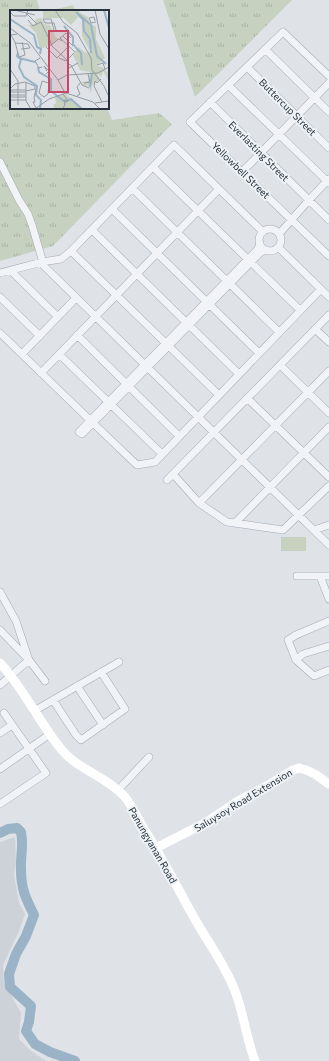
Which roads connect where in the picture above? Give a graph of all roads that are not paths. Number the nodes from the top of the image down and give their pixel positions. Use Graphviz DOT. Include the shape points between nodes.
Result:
graph roads {
  1 [pos="265,49"];
  2 [pos="247,67"];
  3 [pos="329,76"];
  4 [pos="329,83"];
  5 [pos="228,85"];
  6 [pos="315,98"];
  7 [pos="210,102"];
  8 [pos="329,112"];
  9 [pos="297,116"];
  10 [pos="279,134"];
  11 [pos="329,148"];
  12 [pos="261,153"];
  13 [pos="0,162"];
  14 [pos="153,167"];
  15 [pos="242,172"];
  16 [pos="328,181"];
  17 [pos="132,188"];
  18 [pos="219,189"];
  19 [pos="309,200"];
  20 [pos="112,209"];
  21 [pos="198,211"];
  22 [pos="291,219"];
  23 [pos="329,220"];
  24 [pos="92,230"];
  25 [pos="177,232"];
  26 [pos="263,232"];
  27 [pos="277,232"];
  28 [pos="260,243"];
  29 [pos="278,247"];
  30 [pos="267,250"];
  31 [pos="71,251"];
  32 [pos="157,253"];
  33 [pos="329,256"];
  34 [pos="249,261"];
  35 [pos="42,262"];
  36 [pos="11,271"];
  37 [pos="0,273"];
  38 [pos="137,274"];
  39 [pos="228,282"];
  40 [pos="321,289"];
  41 [pos="116,295"];
  42 [pos="0,296"];
  43 [pos="329,297"];
  44 [pos="76,298"];
  45 [pos="208,303"];
  46 [pos="300,310"];
  47 [pos="95,316"];
  48 [pos="329,316"];
  49 [pos="58,317"];
  50 [pos="188,324"];
  51 [pos="315,329"];
  52 [pos="0,332"];
  53 [pos="280,332"];
  54 [pos="77,335"];
  55 [pos="40,336"];
  56 [pos="329,342"];
  57 [pos="167,344"];
  58 [pos="259,353"];
  59 [pos="22,354"];
  60 [pos="59,354"];
  61 [pos="280,365"];
  62 [pos="146,366"];
  63 [pos="329,371"];
  64 [pos="41,372"];
  65 [pos="239,374"];
  66 [pos="127,385"];
  67 [pos="309,393"];
  68 [pos="219,395"];
  69 [pos="247,398"];
  70 [pos="109,403"];
  71 [pos="329,413"];
  72 [pos="198,417"];
  73 [pos="91,422"];
  74 [pos="276,426"];
  75 [pos="329,427"];
  76 [pos="214,432"];
  77 [pos="179,436"];
  78 [pos="304,453"];
  79 [pos="162,454"];
  80 [pos="242,460"];
  81 [pos="173,474"];
  82 [pos="329,477"];
  83 [pos="167,480"];
  84 [pos="270,487"];
  85 [pos="328,489"];
  86 [pos="199,503"];
  87 [pos="299,516"];
  88 [pos="235,523"];
  89 [pos="329,525"];
  90 [pos="314,530"];
  91 [pos="329,545"];
  92 [pos="297,576"];
  93 [pos="320,576"];
  94 [pos="329,576"];
  95 [pos="0,592"];
  96 [pos="329,599"];
  97 [pos="329,621"];
  98 [pos="0,630"];
  99 [pos="329,646"];
  100 [pos="29,660"];
  101 [pos="296,660"];
  102 [pos="119,662"];
  103 [pos="0,663"];
  104 [pos="329,670"];
  105 [pos="101,672"];
  106 [pos="11,675"];
  107 [pos="44,681"];
  108 [pos="0,685"];
  109 [pos="77,686"];
  110 [pos="53,700"];
  111 [pos="34,711"];
  112 [pos="4,713"];
  113 [pos="12,725"];
  114 [pos="103,725"];
  115 [pos="0,733"];
  116 [pos="50,734"];
  117 [pos="29,749"];
  118 [pos="149,757"];
  119 [pos="0,769"];
  120 [pos="329,784"];
  121 [pos="118,790"];
  122 [pos="0,804"];
  123 [pos="156,848"];
  124 [pos="255,1061"];
  1 -- 2 [label="street"];
  1 -- 3 [label="street" via="283,32"];
  1 -- 6 [label="street"];
  2 -- 5 [label="street"];
  2 -- 9 [label="street, Buttercup Street"];
  4 -- 6 [label="street"];
  5 -- 7 [label="street"];
  5 -- 10 [label="street"];
  6 -- 8 [label="street"];
  6 -- 9 [label="street"];
  7 -- 12 [label="street, Everlasting Street"];
  7 -- 15 [label="street, Yellowbell Street" via="190,122"];
  9 -- 10 [label="street"];
  9 -- 11 [label="street, Buttercup Street"];
  10 -- 12 [label="street"];
  10 -- 16 [label="street"];
  12 -- 15 [label="street"];
  12 -- 19 [label="street, Everlasting Street"];
  13 -- 35 [label="street" via="28,214"];
  14 -- 17 [label="street"];
  14 -- 18 [label="street" via="174,145"];
  14 -- 21 [label="street"];
  15 -- 22 [label="street, Yellowbell Street"];
  16 -- 19 [label="street"];
  17 -- 20 [label="street"];
  17 -- 25 [label="street"];
  18 -- 21 [label="street"];
  18 -- 26 [label="street"];
  19 -- 22 [label="street"];
  19 -- 23 [label="street, Everlasting Street"];
  20 -- 24 [label="street"];
  20 -- 32 [label="street"];
  21 -- 25 [label="street"];
  21 -- 34 [label="street"];
  22 -- 27 [label="street"];
  22 -- 33 [label="street, Yellowbell Street"];
  24 -- 31 [label="street"];
  24 -- 38 [label="street"];
  25 -- 32 [label="street"];
  25 -- 39 [label="street"];
  26 -- 27 [label="street" via="270,229"];
  26 -- 28 [label="street"];
  27 -- 29 [label="street" via="281,242"];
  28 -- 30 [label="street"];
  28 -- 34 [label="street"];
  29 -- 30 [label="street"];
  29 -- 40 [label="street"];
  30 -- 34 [label="street"];
  31 -- 35 [label="street" via="62,259"];
  31 -- 41 [label="street"];
  32 -- 38 [label="street"];
  32 -- 45 [label="street"];
  34 -- 39 [label="street"];
  34 -- 46 [label="street"];
  35 -- 36 [label="street"];
  35 -- 44 [label="street"];
  36 -- 37 [label="street"];
  36 -- 49 [label="street"];
  38 -- 41 [label="street"];
  38 -- 50 [label="street"];
  39 -- 45 [label="street"];
  39 -- 53 [label="street"];
  40 -- 43 [label="street"];
  40 -- 46 [label="street"];
  41 -- 47 [label="street"];
  41 -- 57 [label="street"];
  42 -- 55 [label="street"];
  44 -- 47 [label="street"];
  44 -- 49 [label="street"];
  45 -- 50 [label="street"];
  45 -- 58 [label="street"];
  46 -- 53 [label="street"];
  47 -- 54 [label="street"];
  47 -- 62 [label="street"];
  48 -- 51 [label="street"];
  49 -- 55 [label="street"];
  50 -- 57 [label="street"];
  50 -- 65 [label="street"];
  51 -- 56 [label="street"];
  51 -- 61 [label="street"];
  52 -- 59 [label="street"];
  53 -- 58 [label="street"];
  54 -- 60 [label="street"];
  54 -- 66 [label="street"];
  55 -- 59 [label="street"];
  57 -- 62 [label="street"];
  57 -- 68 [label="street"];
  58 -- 65 [label="street"];
  59 -- 64 [label="street"];
  60 -- 64 [label="street"];
  60 -- 70 [label="street"];
  61 -- 67 [label="street"];
  61 -- 69 [label="street"];
  62 -- 66 [label="street"];
  62 -- 72 [label="street"];
  63 -- 67 [label="street"];
  64 -- 73 [label="street"];
  65 -- 68 [label="street"];
  66 -- 70 [label="street"];
  66 -- 77 [label="street"];
  67 -- 71 [label="street"];
  67 -- 74 [label="street"];
  68 -- 72 [label="street"];
  69 -- 74 [label="street"];
  69 -- 76 [label="street"];
  70 -- 73 [label="street"];
  70 -- 79 [label="street"];
  72 -- 76 [label="street"];
  72 -- 77 [label="street"];
  73 -- 79 [label="street" via="137,465 154,462"];
  74 -- 78 [label="street"];
  74 -- 80 [label="street"];
  75 -- 78 [label="street"];
  76 -- 80 [label="street"];
  76 -- 81 [label="street"];
  77 -- 79 [label="street"];
  78 -- 82 [label="street"];
  78 -- 84 [label="street"];
  80 -- 84 [label="street"];
  80 -- 86 [label="street"];
  81 -- 83 [label="street"];
  81 -- 86 [label="street"];
  84 -- 87 [label="street"];
  84 -- 88 [label="street"];
  85 -- 87 [label="street"];
  86 -- 88 [label="street" via="227,522"];
  87 -- 88 [label="street" via="283,530"];
  87 -- 90 [label="street"];
  89 -- 90 [label="street"];
  90 -- 91 [label="street"];
  92 -- 93 [label="street"];
  93 -- 94 [label="street"];
  93 -- 96 [label="street"];
  95 -- 100 [label="street" via="16,621"];
  97 -- 101 [label="street" via="296,634 288,640"];
  98 -- 100 [label="street"];
  99 -- 101 [label="street" via="303,654"];
  100 -- 106 [label="street"];
  100 -- 107 [label="street"];
  101 -- 104 [label="street" via="314,676"];
  102 -- 105 [label="street"];
  103 -- 106 [label="main road, Panungyanan Road"];
  105 -- 109 [label="street"];
  105 -- 114 [label="street" via="125,709"];
  106 -- 108 [label="street"];
  106 -- 111 [label="main road, Panungyanan Road"];
  109 -- 110 [label="street"];
  109 -- 114 [label="street"];
  110 -- 111 [label="street"];
  110 -- 114 [label="street" via="81,740"];
  111 -- 116 [label="main road, Panungyanan Road"];
  112 -- 113 [label="street"];
  113 -- 115 [label="street"];
  113 -- 117 [label="street"];
  116 -- 117 [label="street"];
  116 -- 121 [label="main road, Panungyanan Road" via="74,762"];
  117 -- 119 [label="street"];
  117 -- 122 [label="street" via="46,773"];
  118 -- 121 [label="street"];
  120 -- 123 [label="main road, Saluysoy Road Extension" via="306,770 293,770 207,822"];
  121 -- 123 [label="main road, Panungyanan Road" via="125,797"];
  123 -- 124 [label="main road, Panungyanan Road" via="230,979"];
}
